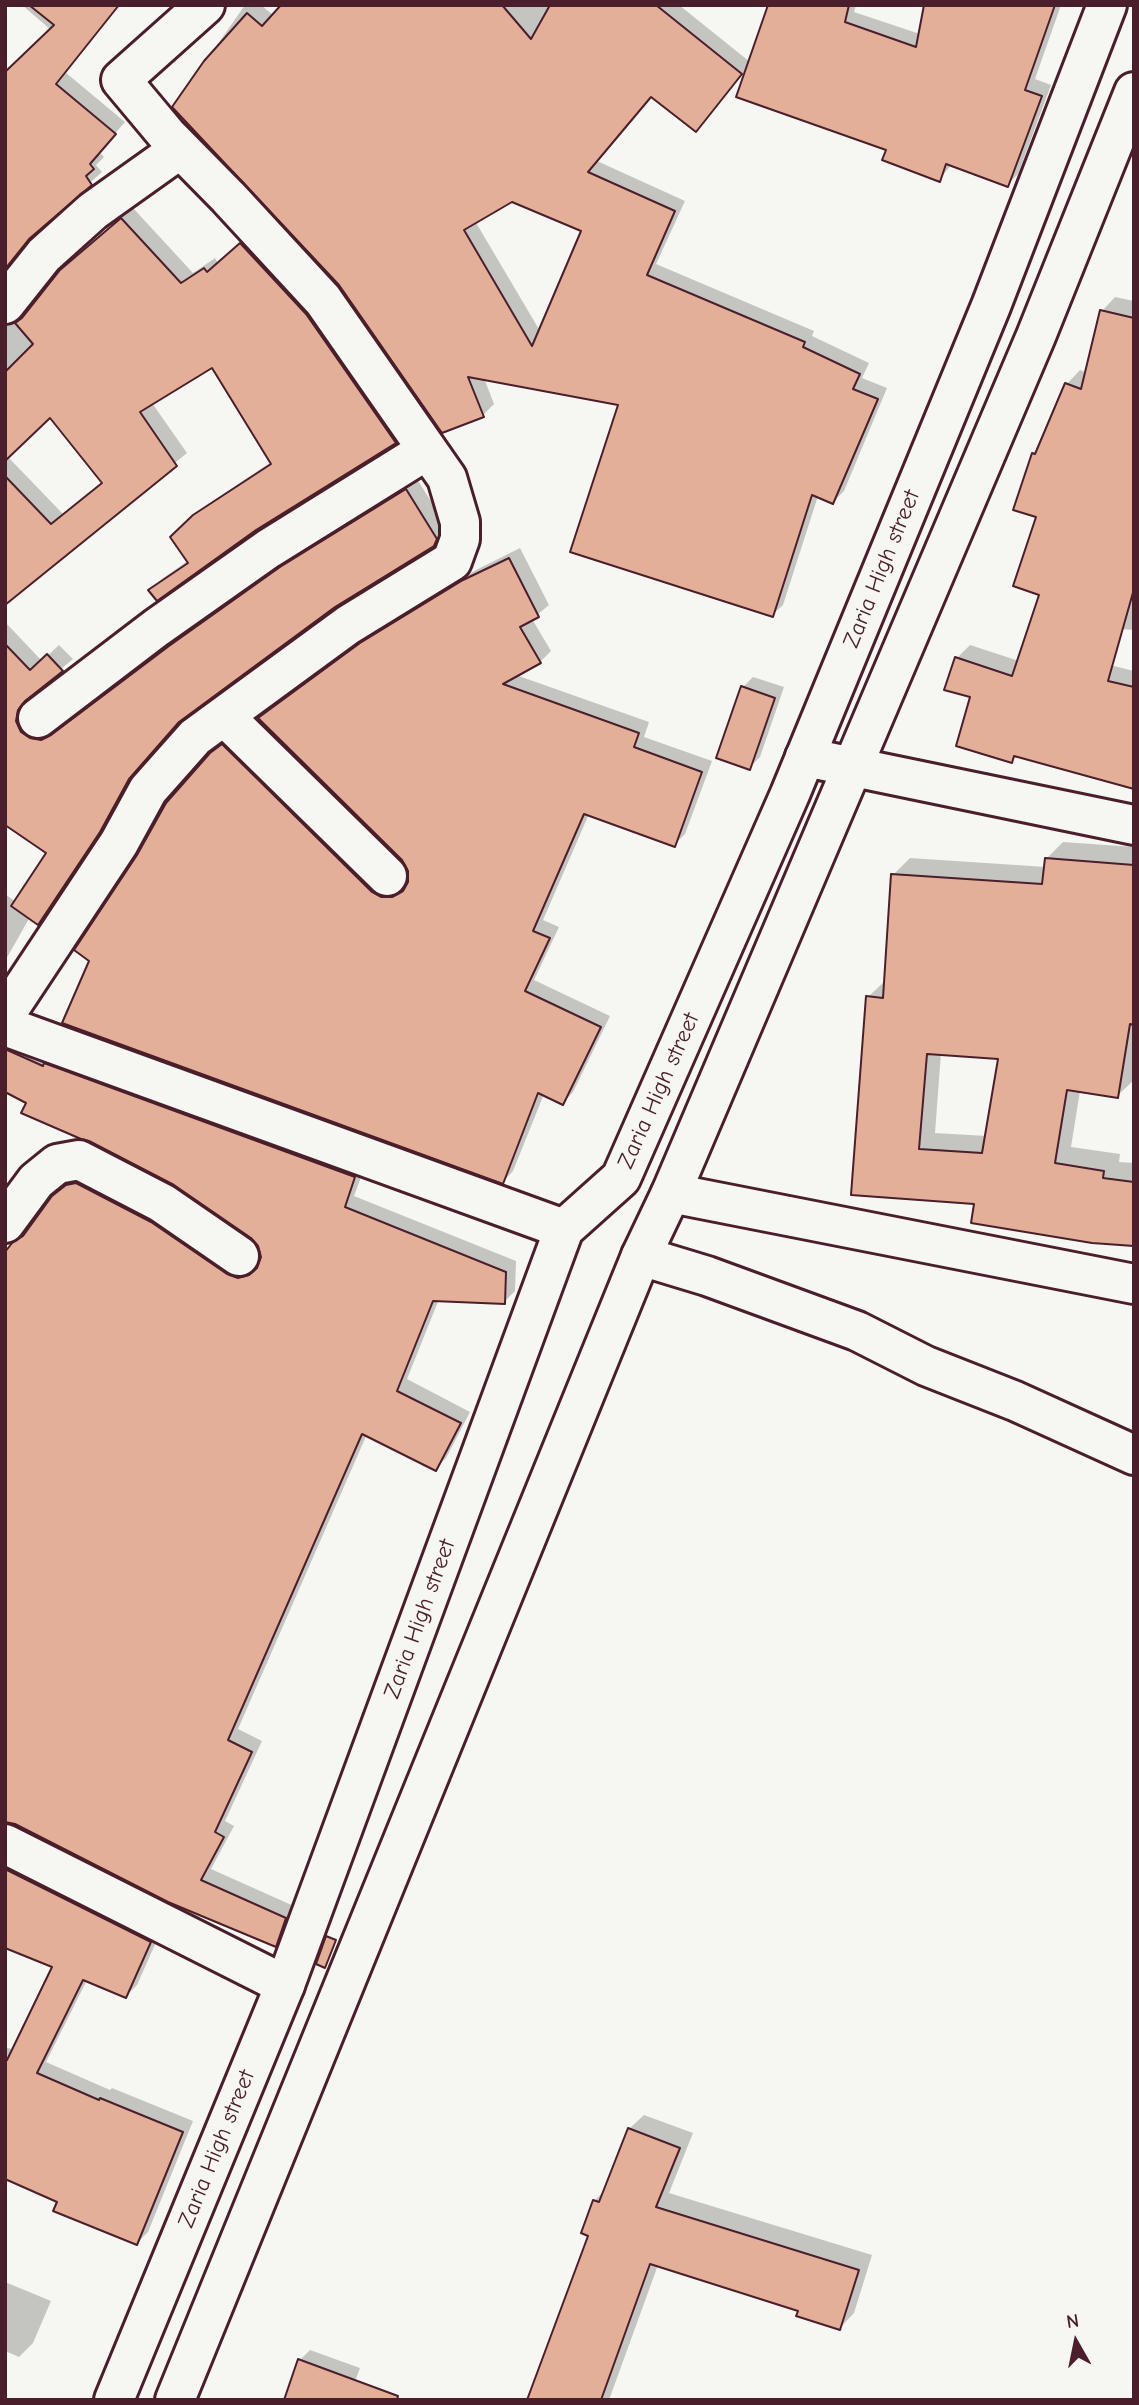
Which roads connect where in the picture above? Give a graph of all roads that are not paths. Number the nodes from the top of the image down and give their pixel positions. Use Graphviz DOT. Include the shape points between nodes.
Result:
graph roads {
  1 [pos="205,5"];
  2 [pos="1107,5"];
  3 [pos="1134,92"];
  4 [pos="180,149"];
  5 [pos="5,304"];
  6 [pos="427,450"];
  7 [pos="224,716"];
  8 [pos="38,718"];
  9 [pos="805,757"];
  10 [pos="852,765"];
  11 [pos="1134,825"];
  12 [pos="387,876"];
  13 [pos="5,1016"];
  14 [pos="5,1026"];
  15 [pos="671,1193"];
  16 [pos="5,1223"];
  17 [pos="564,1229"];
  18 [pos="239,1256"];
  19 [pos="641,1256"];
  20 [pos="1134,1284"];
  21 [pos="1134,1455"];
  22 [pos="5,1844"];
  23 [pos="285,1985"];
  24 [pos="114,2400"];
  25 [pos="175,2400"];
  1 -- 4 [label="main road" via="121,80"];
  2 -- 9 [label="main road, Zaria High street" via="990,306"];
  3 -- 10 [label="main road, Zaria High street" via="1036,336"];
  4 -- 5 [label="main road" via="93,211 44,255"];
  4 -- 6 [label="main road" via="323,300"];
  6 -- 7 [label="main road" via="447,478 460,522 452,561 348,625"];
  6 -- 8 [label="main road" via="268,549"];
  7 -- 12 [label="main road"];
  7 -- 13 [label="main road" via="195,737 148,790 119,843"];
  9 -- 10 [label="main road"];
  9 -- 17 [label="main road, Zaria High street" via="621,1178"];
  10 -- 11 [label="main road"];
  10 -- 15 [label="main road, Zaria High street"];
  14 -- 17 [label="main road"];
  15 -- 19 [label="main road, Zaria High street"];
  15 -- 20 [label="main road"];
  16 -- 18 [label="main road" via="36,1181 57,1164 79,1160 162,1203"];
  17 -- 23 [label="main road, Zaria High street"];
  19 -- 21 [label="main road" via="857,1331 926,1366"];
  19 -- 25 [label="main road, Zaria High street"];
  22 -- 23 [label="main road"];
  23 -- 24 [label="main road, Zaria High street"];
}
